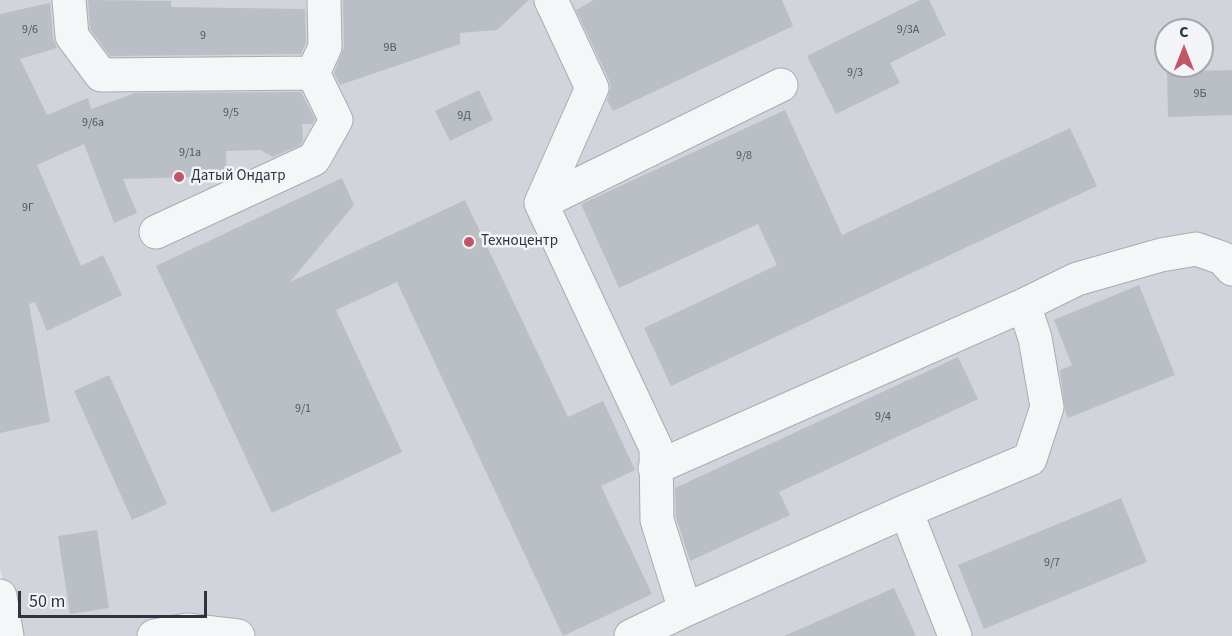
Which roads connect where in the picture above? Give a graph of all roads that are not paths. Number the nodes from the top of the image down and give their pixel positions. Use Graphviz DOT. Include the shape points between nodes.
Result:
graph roads {
  1 [pos="69,0"];
  2 [pos="324,0"];
  3 [pos="552,0"];
  4 [pos="313,73"];
  5 [pos="781,85"];
  6 [pos="541,203"];
  7 [pos="156,232"];
  8 [pos="1232,269"];
  9 [pos="1024,305"];
  10 [pos="655,468"];
  11 [pos="906,511"];
  12 [pos="0,596"];
  13 [pos="685,610"];
  14 [pos="642,634"];
  15 [pos="7,636"];
  16 [pos="154,636"];
  17 [pos="238,636"];
  18 [pos="955,636"];
  1 -- 4 [label="lane" via="72,36 101,75"];
  2 -- 4 [label="lane" via="325,47"];
  3 -- 6 [label="lane" via="592,88"];
  4 -- 7 [label="lane" via="336,120 314,159"];
  5 -- 6 [label="lane"];
  6 -- 10 [label="lane" via="656,448"];
  8 -- 9 [label="lane" via="1222,258 1197,249 1161,255 1077,279"];
  9 -- 10 [label="lane"];
  9 -- 11 [label="lane" via="1035,338 1047,407 1030,459"];
  10 -- 13 [label="lane" via="657,520"];
  11 -- 13 [label="lane"];
  11 -- 18 [label="lane"];
  12 -- 15 [label="lane"];
  13 -- 14 [label="lane"];
  16 -- 17 [label="lane" via="187,630"];
}
